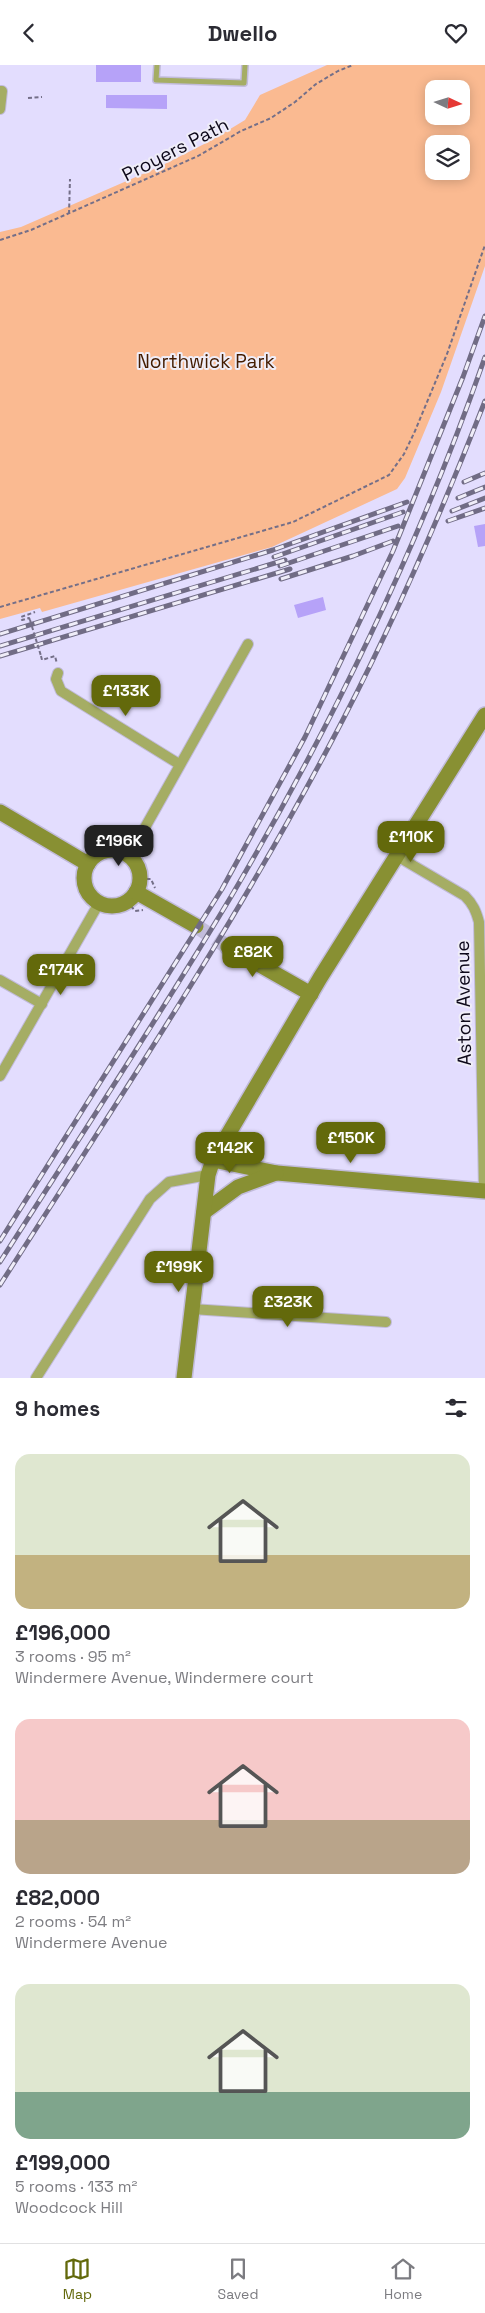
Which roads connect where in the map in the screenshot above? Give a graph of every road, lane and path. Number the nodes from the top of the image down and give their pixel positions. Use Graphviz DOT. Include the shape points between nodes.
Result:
graph roads {
  1 [pos="157,65"];
  2 [pos="245,65"];
  3 [pos="353,65"];
  4 [pos="0,91"];
  5 [pos="42,97"];
  6 [pos="28,98"];
  7 [pos="0,109"];
  8 [pos="70,179"];
  9 [pos="68,214"];
  10 [pos="0,240"];
  11 [pos="485,245"];
  12 [pos="0,607"];
  13 [pos="35,612"];
  14 [pos="248,644"];
  15 [pos="55,656"];
  16 [pos="58,673"];
  17 [pos="485,715"];
  18 [pos="179,764"];
  19 [pos="0,812"];
  20 [pos="128,856"];
  21 [pos="397,856"];
  22 [pos="88,864"];
  23 [pos="136,892"];
  24 [pos="99,903"];
  25 [pos="196,926"];
  26 [pos="228,947"];
  27 [pos="0,980"];
  28 [pos="311,994"];
  29 [pos="42,1004"];
  30 [pos="0,1076"];
  31 [pos="212,1160"];
  32 [pos="277,1173"];
  33 [pos="208,1175"];
  34 [pos="484,1191"];
  35 [pos="204,1212"];
  36 [pos="192,1309"];
  37 [pos="386,1322"];
  38 [pos="36,1378"];
  39 [pos="184,1378"];
  1 -- 2 [label="lane" via="156,80 244,83"];
  3 -- 9 [label="path, Proyers Path" via="316,84 271,118 198,156"];
  4 -- 7 [label="street"];
  5 -- 6 [label="path"];
  8 -- 9 [label="path"];
  9 -- 10 [label="path, Proyers Path"];
  11 -- 12 [label="path" via="447,354 404,455 389,475 293,522"];
  13 -- 15 [label="path, bridge" via="21,617 22,620 29,618 42,660"];
  14 -- 18 [label="street"];
  16 -- 18 [label="street" via="56,679 61,691"];
  17 -- 21 [label="street"];
  18 -- 20 [label="street"];
  19 -- 22 [label="street"];
  20 -- 22 [label="street" via="112,850 102,852"];
  20 -- 23 [label="street" via="138,870 140,879"];
  21 -- 28 [label="street"];
  21 -- 34 [label="street, Aston Avenue" via="465,896 476,912"];
  22 -- 24 [label="street" via="84,879 86,889"];
  23 -- 24 [label="street" via="122,904"];
  23 -- 25 [label="street"];
  24 -- 29 [label="street"];
  26 -- 28 [label="street"];
  27 -- 29 [label="street"];
  28 -- 31 [label="street"];
  29 -- 30 [label="street"];
  31 -- 32 [label="street"];
  31 -- 33 [label="street"];
  32 -- 34 [label="street"];
  32 -- 35 [label="street" via="238,1187"];
  33 -- 35 [label="street"];
  33 -- 38 [label="street" via="170,1182 150,1199"];
  35 -- 36 [label="street"];
  36 -- 37 [label="street"];
  36 -- 39 [label="street"];
}
